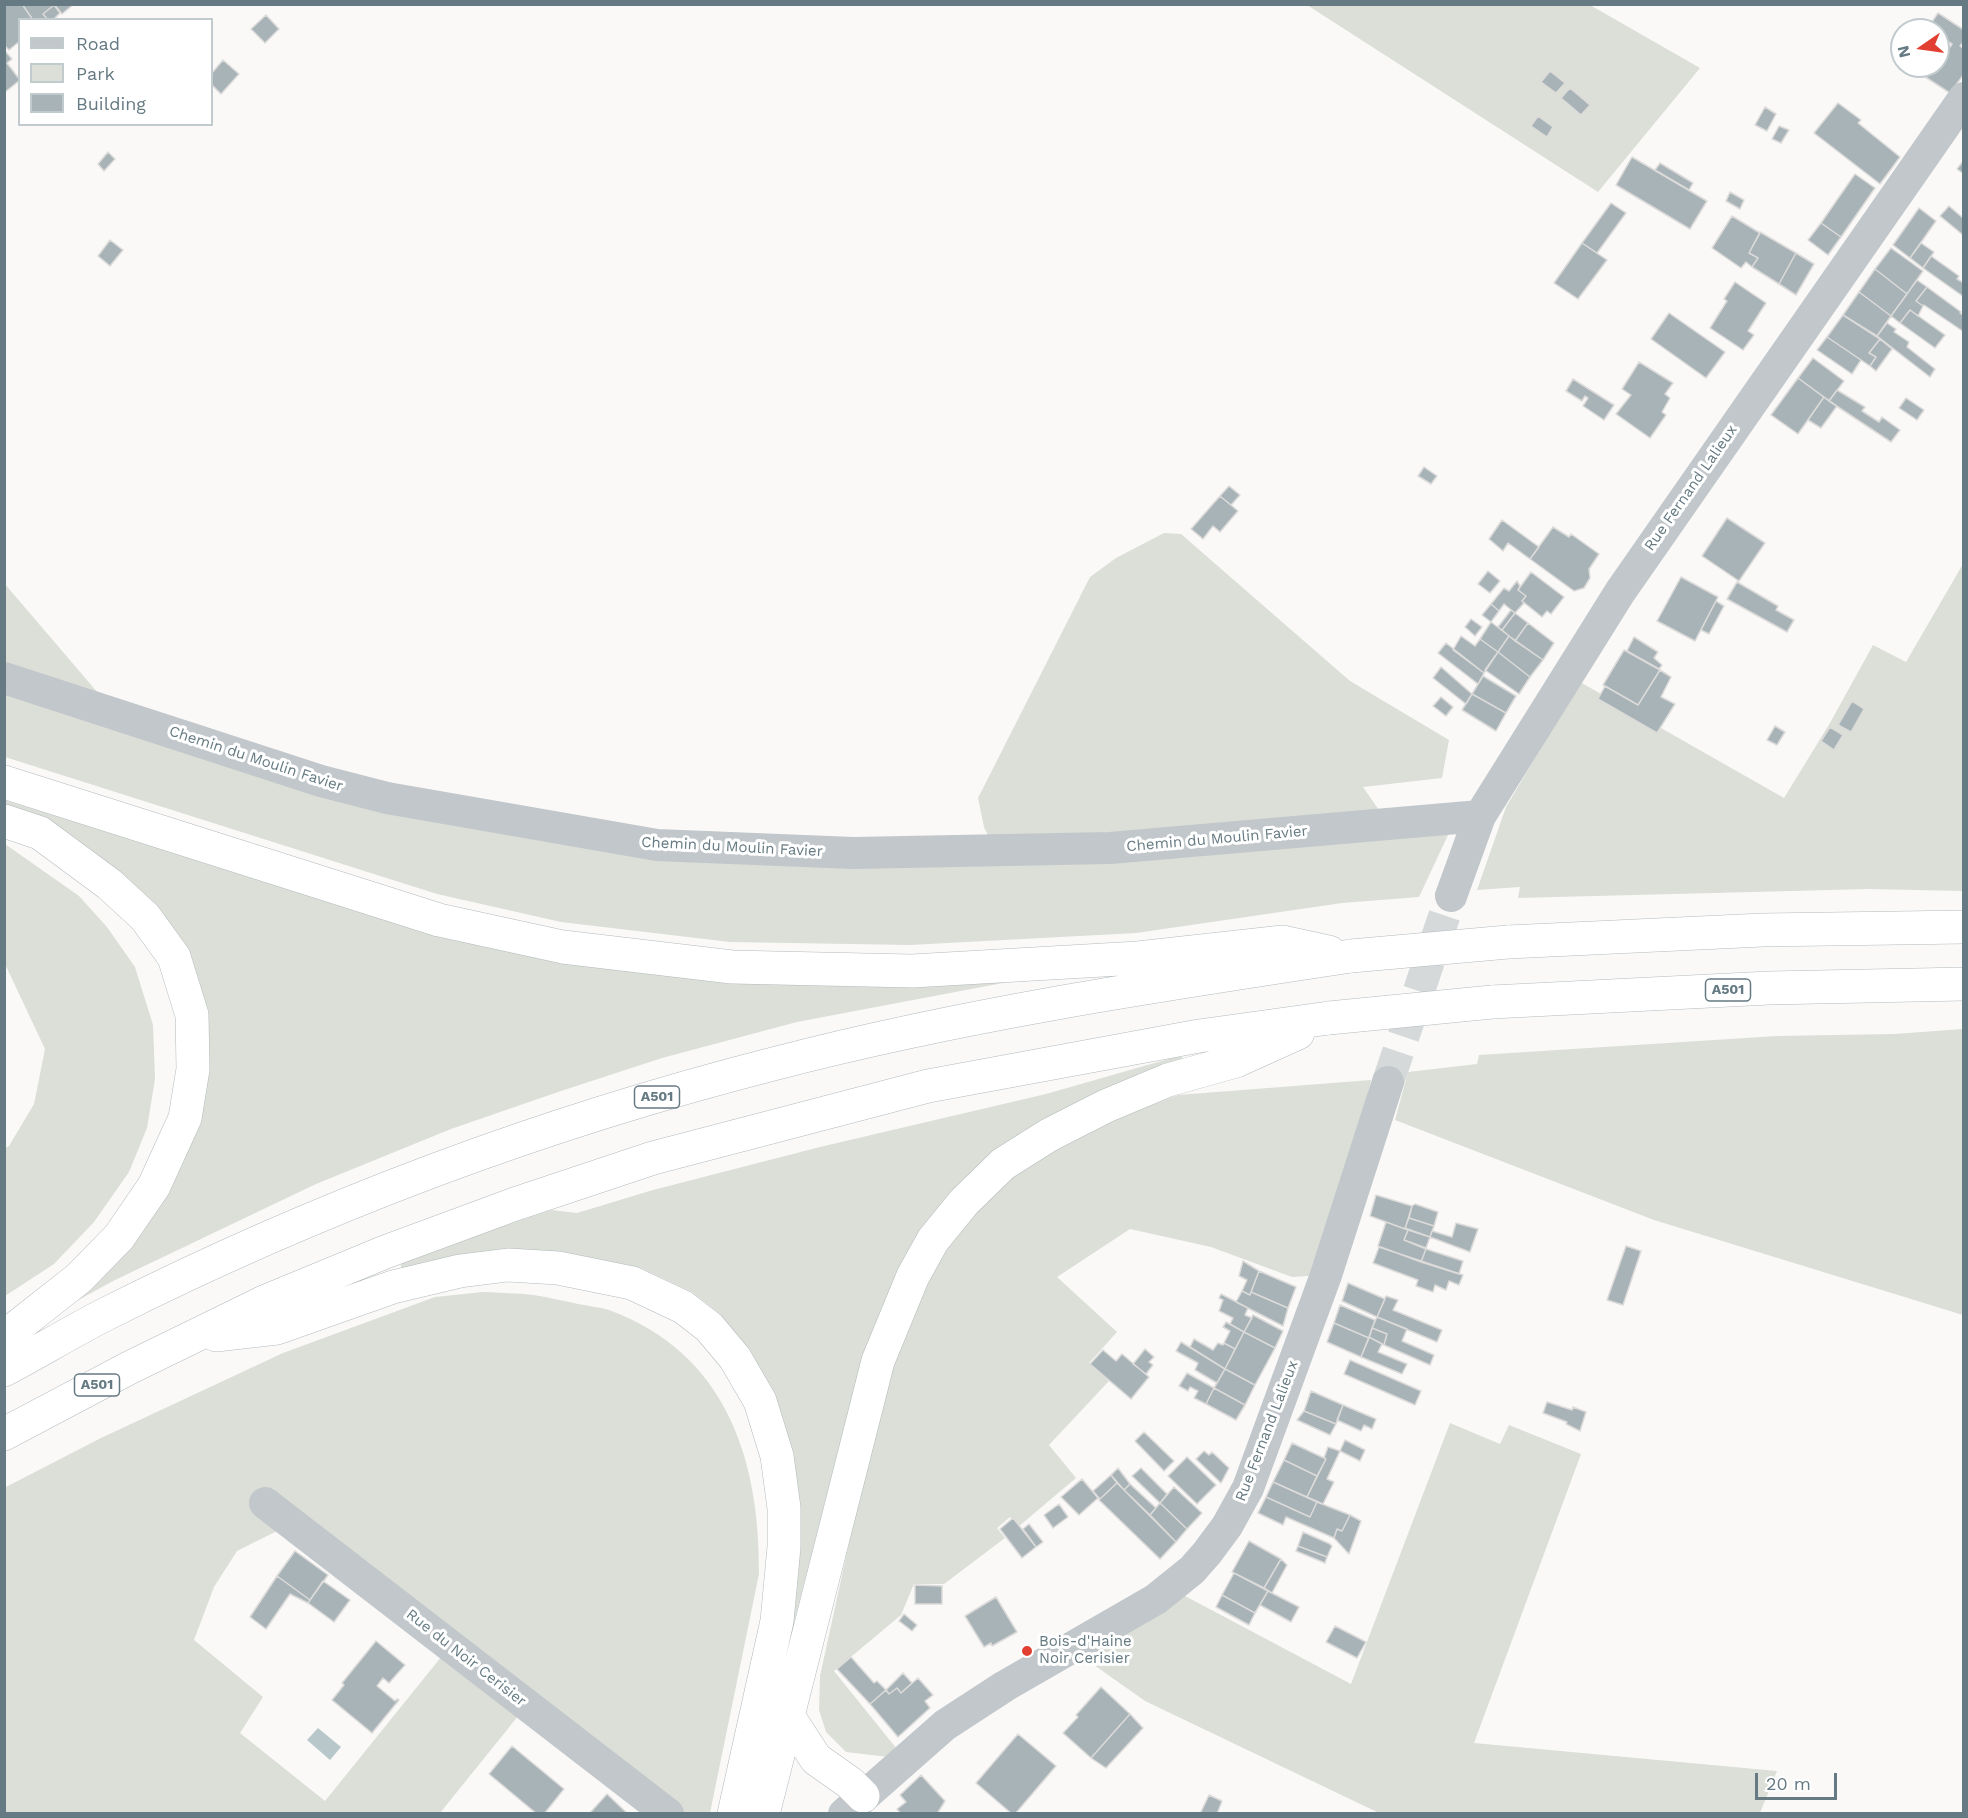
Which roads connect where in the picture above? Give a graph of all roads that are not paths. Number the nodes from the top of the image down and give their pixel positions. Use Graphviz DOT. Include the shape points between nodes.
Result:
graph roads {
  1 [pos="1964,98"];
  2 [pos="4,678"];
  3 [pos="4,782"];
  4 [pos="1480,816"];
  5 [pos="4,821"];
  6 [pos="1451,896"];
  7 [pos="1964,927"];
  8 [pos="1351,956"];
  9 [pos="1964,984"];
  10 [pos="1329,1018"];
  11 [pos="1388,1082"];
  12 [pos="4,1337"];
  13 [pos="191,1338"];
  14 [pos="4,1370"];
  15 [pos="4,1434"];
  16 [pos="265,1503"];
  17 [pos="789,1716"];
  18 [pos="853,1805"];
  19 [pos="668,1814"];
  20 [pos="734,1814"];
  21 [pos="763,1814"];
  1 -- 4 [label="street, Rue Fernand Lalieux" via="1620,592"];
  2 -- 4 [label="street, Chemin du Moulin Favier" via="321,781 387,798 657,845 853,853 1110,848"];
  3 -- 8 [label="highway" via="439,920 563,947 732,967 912,970 1138,958 1282,942"];
  4 -- 6 [label="street, Rue Fernand Lalieux"];
  5 -- 12 [label="highway" via="40,833 110,884 145,917 174,957 192,1014 193,1069 185,1118 154,1186 125,1228 79,1278"];
  7 -- 8 [label="highway, A501, bridge" via="1763,930 1508,942"];
  8 -- 14 [label="highway, A501" via="1193,980 909,1032 776,1063 642,1101 364,1197 124,1306"];
  9 -- 10 [label="highway, A501, bridge" via="1769,988 1492,1002"];
  10 -- 13 [label="highway, A501" via="1199,1036 928,1086 653,1158 385,1252 264,1302"];
  10 -- 17 [label="highway" via="1236,1061 1168,1080 1049,1135 1003,1164 933,1240 913,1276 878,1361"];
  11 -- 18 [label="street, Rue Fernand Lalieux" via="1326,1275 1248,1488 1227,1526 1192,1570 1156,1599 945,1725"];
  13 -- 15 [label="highway, A501"];
  13 -- 20 [label="highway" via="277,1328 393,1287 460,1271 508,1265 558,1268 632,1283 683,1307 709,1327 735,1358 760,1401 777,1456 784,1508 777,1621"];
  16 -- 19 [label="street, Rue du Noir Cerisier"];
  17 -- 18 [label="highway" via="816,1759 850,1783"];
  17 -- 21 [label="highway"];
}
